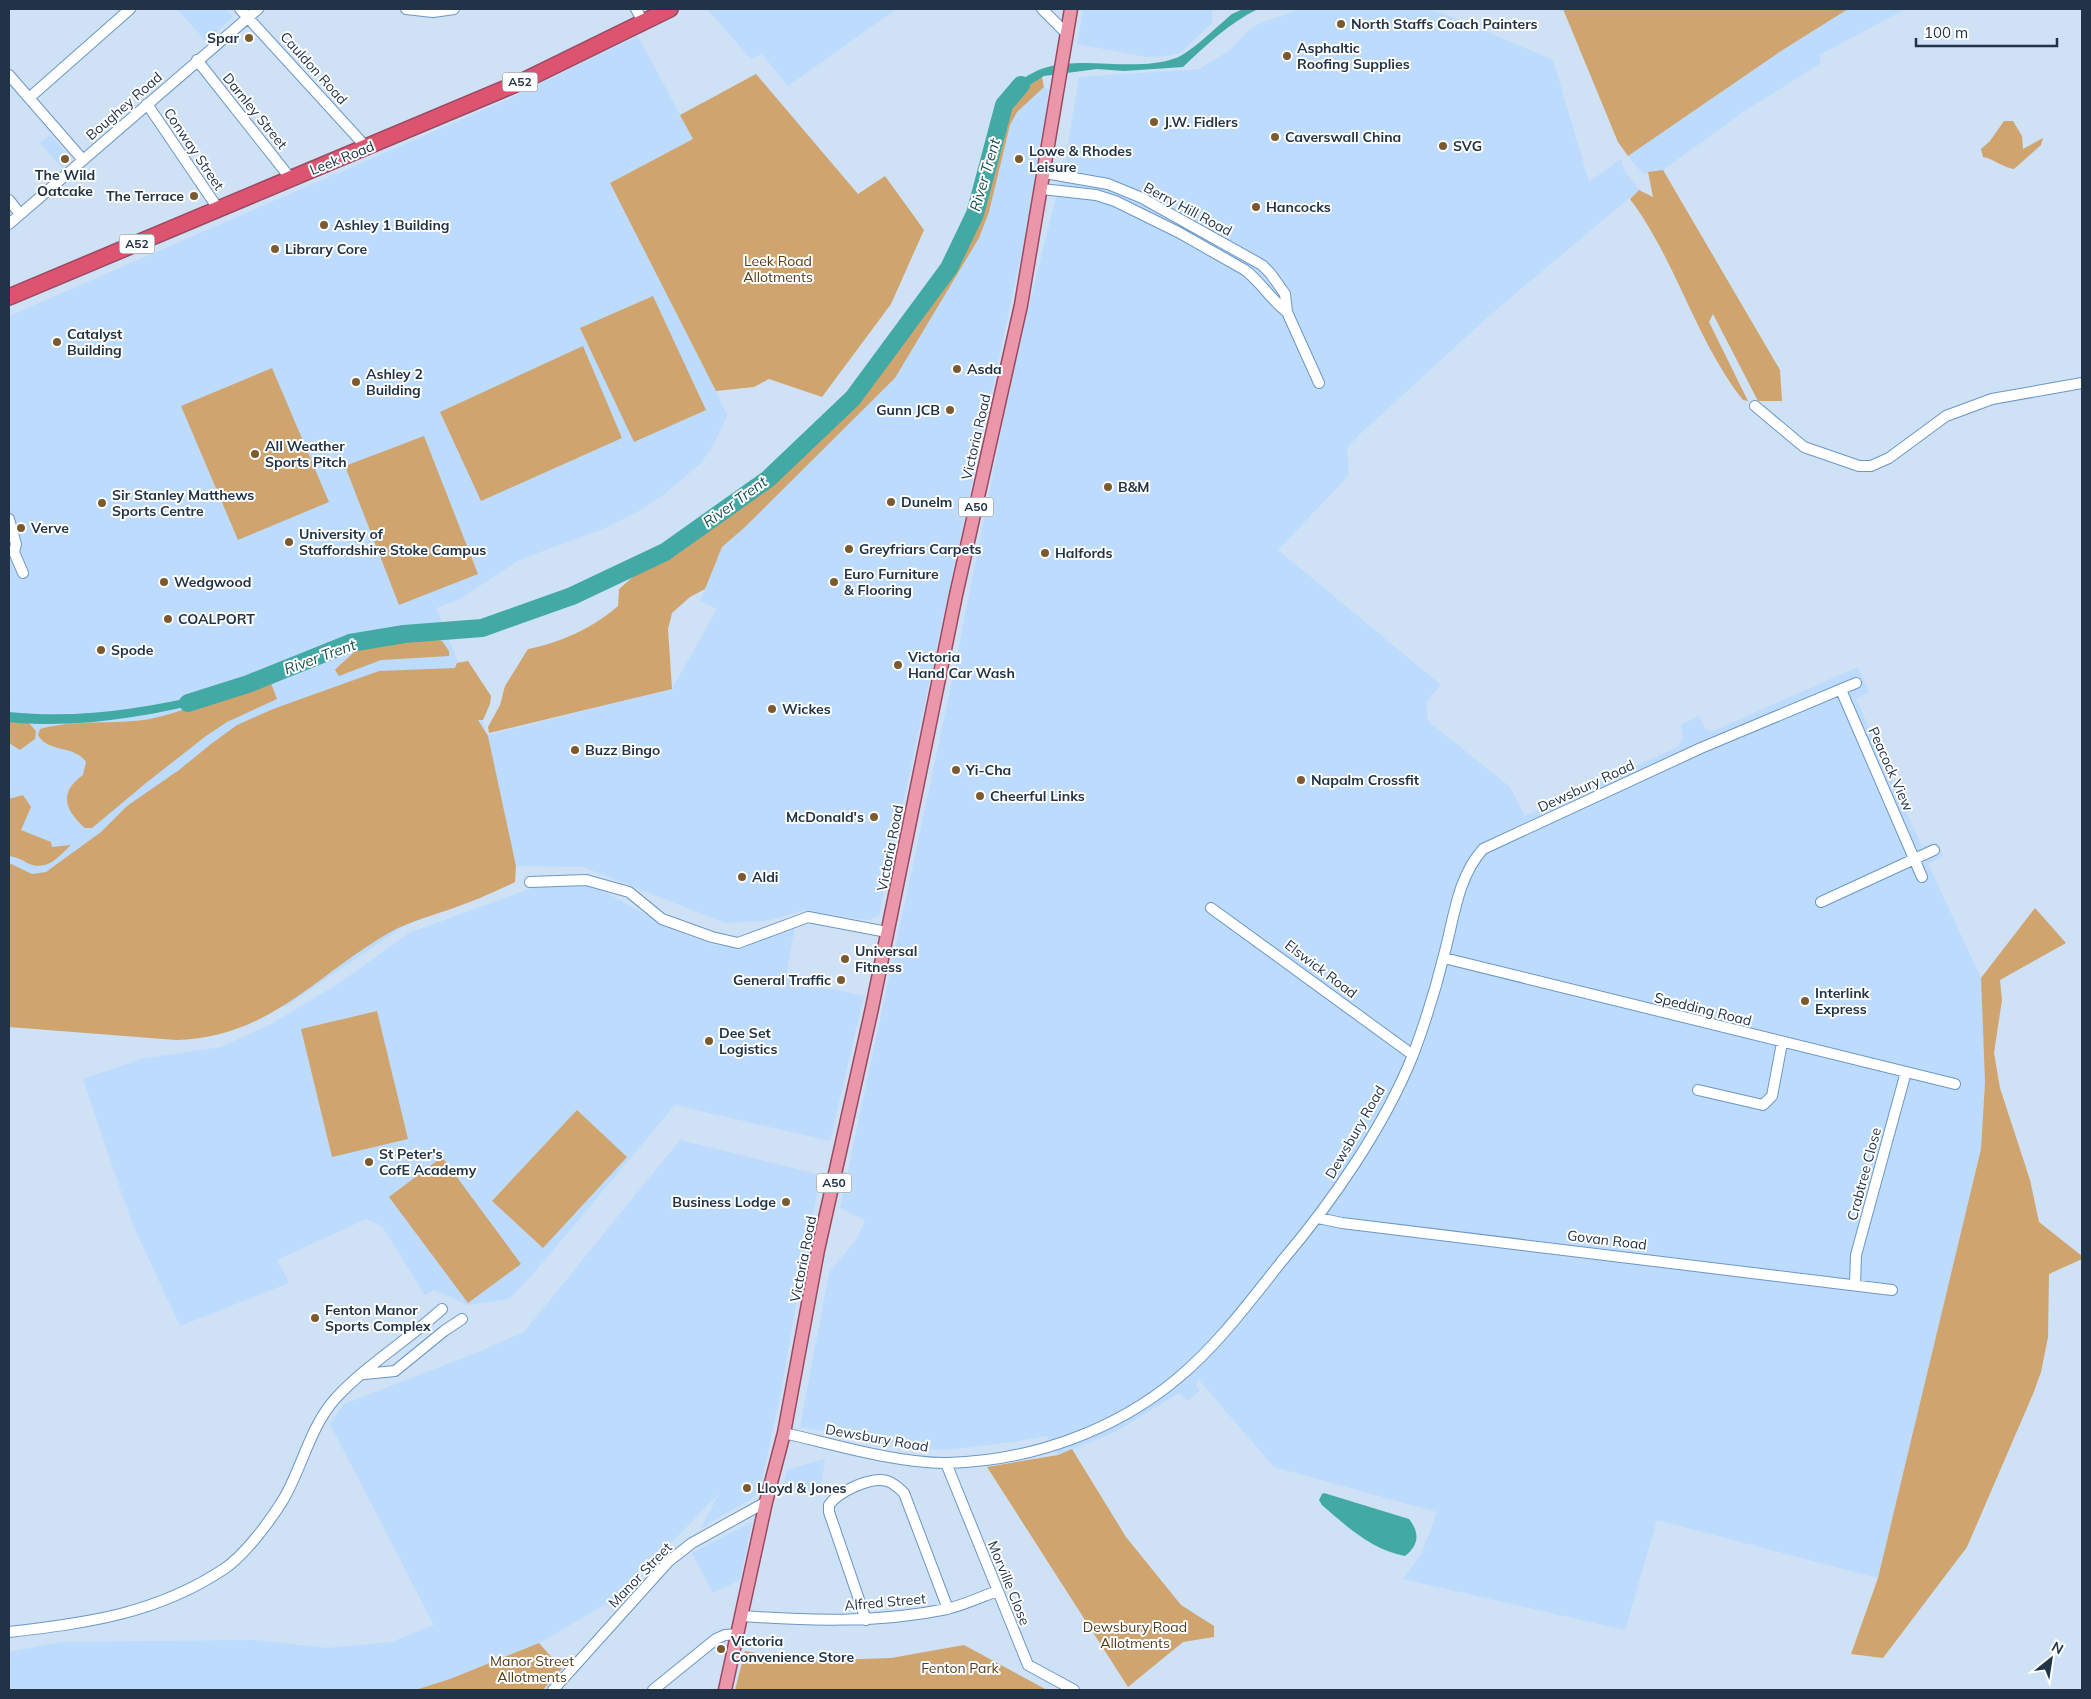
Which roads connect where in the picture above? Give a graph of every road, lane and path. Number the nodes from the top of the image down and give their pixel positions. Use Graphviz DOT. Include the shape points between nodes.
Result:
graph roads {
  1 [pos="130,9"];
  2 [pos="240,9"];
  3 [pos="258,9"];
  4 [pos="406,9"];
  5 [pos="454,9"];
  6 [pos="670,9"];
  7 [pos="1042,9"];
  8 [pos="1071,9"];
  9 [pos="639,16"];
  10 [pos="248,17"];
  11 [pos="1067,34"];
  12 [pos="197,60"];
  13 [pos="9,75"];
  14 [pos="29,98"];
  15 [pos="147,104"];
  16 [pos="367,148"];
  17 [pos="83,160"];
  18 [pos="1045,173"];
  19 [pos="291,179"];
  20 [pos="1042,189"];
  21 [pos="9,200"];
  22 [pos="219,210"];
  23 [pos="20,214"];
  24 [pos="9,224"];
  25 [pos="9,297"];
  26 [pos="1286,312"];
  27 [pos="1319,383"];
  28 [pos="2082,383"];
  29 [pos="1756,406"];
  30 [pos="9,519"];
  31 [pos="24,573"];
  32 [pos="1856,683"];
  33 [pos="1841,690"];
  34 [pos="1934,850"];
  35 [pos="1915,859"];
  36 [pos="1922,877"];
  37 [pos="530,882"];
  38 [pos="1821,902"];
  39 [pos="1211,908"];
  40 [pos="887,932"];
  41 [pos="1444,958"];
  42 [pos="1782,1043"];
  43 [pos="1413,1055"];
  44 [pos="1906,1072"];
  45 [pos="1955,1084"];
  46 [pos="1698,1090"];
  47 [pos="1318,1218"];
  48 [pos="1855,1285"];
  49 [pos="1892,1290"];
  50 [pos="442,1309"];
  51 [pos="462,1319"];
  52 [pos="364,1374"];
  53 [pos="784,1434"];
  54 [pos="948,1467"];
  55 [pos="766,1502"];
  56 [pos="997,1591"];
  57 [pos="948,1609"];
  58 [pos="742,1616"];
  59 [pos="866,1620"];
  60 [pos="9,1632"];
  61 [pos="738,1634"];
  62 [pos="553,1690"];
  63 [pos="654,1690"];
  64 [pos="725,1690"];
  65 [pos="1074,1690"];
  1 -- 14 [label="street"];
  2 -- 10 [label="street, Cauldon Road"];
  3 -- 10 [label="street, Boughey Road"];
  4 -- 5 [label="street" via="432,12"];
  6 -- 9 [label="highway, Leek Road / A52"];
  7 -- 11 [label="street"];
  8 -- 11 [label="main road, Victoria Road / A50"];
  9 -- 16 [label="highway, Leek Road / A52" via="523,81"];
  10 -- 12 [label="street, Boughey Road"];
  10 -- 16 [label="street, Cauldon Road"];
  11 -- 18 [label="main road, Victoria Road / A50"];
  12 -- 15 [label="street, Boughey Road"];
  12 -- 19 [label="street, Darnley Street"];
  13 -- 14 [label="street"];
  14 -- 17 [label="street"];
  15 -- 17 [label="street, Boughey Road"];
  15 -- 22 [label="street, Conway Street"];
  16 -- 19 [label="highway, Leek Road / A52"];
  17 -- 23 [label="street, Boughey Road"];
  18 -- 20 [label="main road, Victoria Road / A50"];
  18 -- 26 [label="street, Berry Hill Road" via="1108,184 1142,198 1253,259 1270,273 1285,294"];
  19 -- 22 [label="highway, Leek Road / A52"];
  20 -- 26 [label="street, Berry Hill Road" via="1096,195 1140,213 1245,270"];
  20 -- 40 [label="main road, Victoria Road / A50" via="1021,304 956,595"];
  21 -- 23 [label="street"];
  22 -- 25 [label="highway, Leek Road / A52"];
  23 -- 24 [label="street, Boughey Road"];
  26 -- 27 [label="street, Berry Hill Road"];
  28 -- 29 [label="street" via="1992,399 1946,416 1889,458 1871,466 1859,466 1804,447"];
  30 -- 31 [label="street" via="16,544 14,552"];
  32 -- 33 [label="street, Dewsbury Road"];
  33 -- 35 [label="street, Peacock View"];
  33 -- 41 [label="street, Dewsbury Road" via="1701,748 1483,849 1462,882"];
  34 -- 35 [label="street"];
  35 -- 36 [label="street, Peacock View"];
  35 -- 38 [label="street"];
  37 -- 40 [label="street" via="586,880 629,892 662,919 738,943 808,917"];
  39 -- 43 [label="street, Elswick Road"];
  40 -- 53 [label="main road, Victoria Road / A50" via="818,1250"];
  41 -- 42 [label="street, Spedding Road"];
  41 -- 43 [label="street, Dewsbury Road"];
  42 -- 44 [label="street, Spedding Road"];
  42 -- 46 [label="street" via="1768,1103 1759,1105"];
  43 -- 47 [label="street, Dewsbury Road" via="1385,1112"];
  44 -- 45 [label="street, Spedding Road"];
  44 -- 48 [label="street, Crabtree Close" via="1856,1255"];
  47 -- 48 [label="street, Govan Road"];
  47 -- 54 [label="street, Dewsbury Road" via="1218,1339 1179,1377 1151,1398 1100,1427 1063,1443"];
  48 -- 49 [label="street, Govan Road"];
  50 -- 52 [label="street"];
  51 -- 52 [label="street" via="395,1371"];
  52 -- 60 [label="street" via="328,1408 281,1502 242,1553 225,1568 138,1611 105,1619"];
  53 -- 54 [label="street, Dewsbury Road"];
  53 -- 55 [label="main road, Victoria Road / A50"];
  54 -- 56 [label="street, Morville Close"];
  55 -- 58 [label="main road, Victoria Road / A50"];
  55 -- 62 [label="street, Manor Street" via="679,1552"];
  56 -- 57 [label="street, Alfred Street"];
  56 -- 65 [label="street, Morville Close" via="1028,1665"];
  57 -- 59 [label="street, Alfred Street"];
  57 -- 59 [label="street" via="904,1492 880,1480 845,1490 829,1505"];
  58 -- 59 [label="street, Alfred Street"];
  58 -- 61 [label="main road, Victoria Road / A50"];
  61 -- 63 [label="street" via="716,1639"];
  61 -- 64 [label="main road, Victoria Road / A50"];
}
